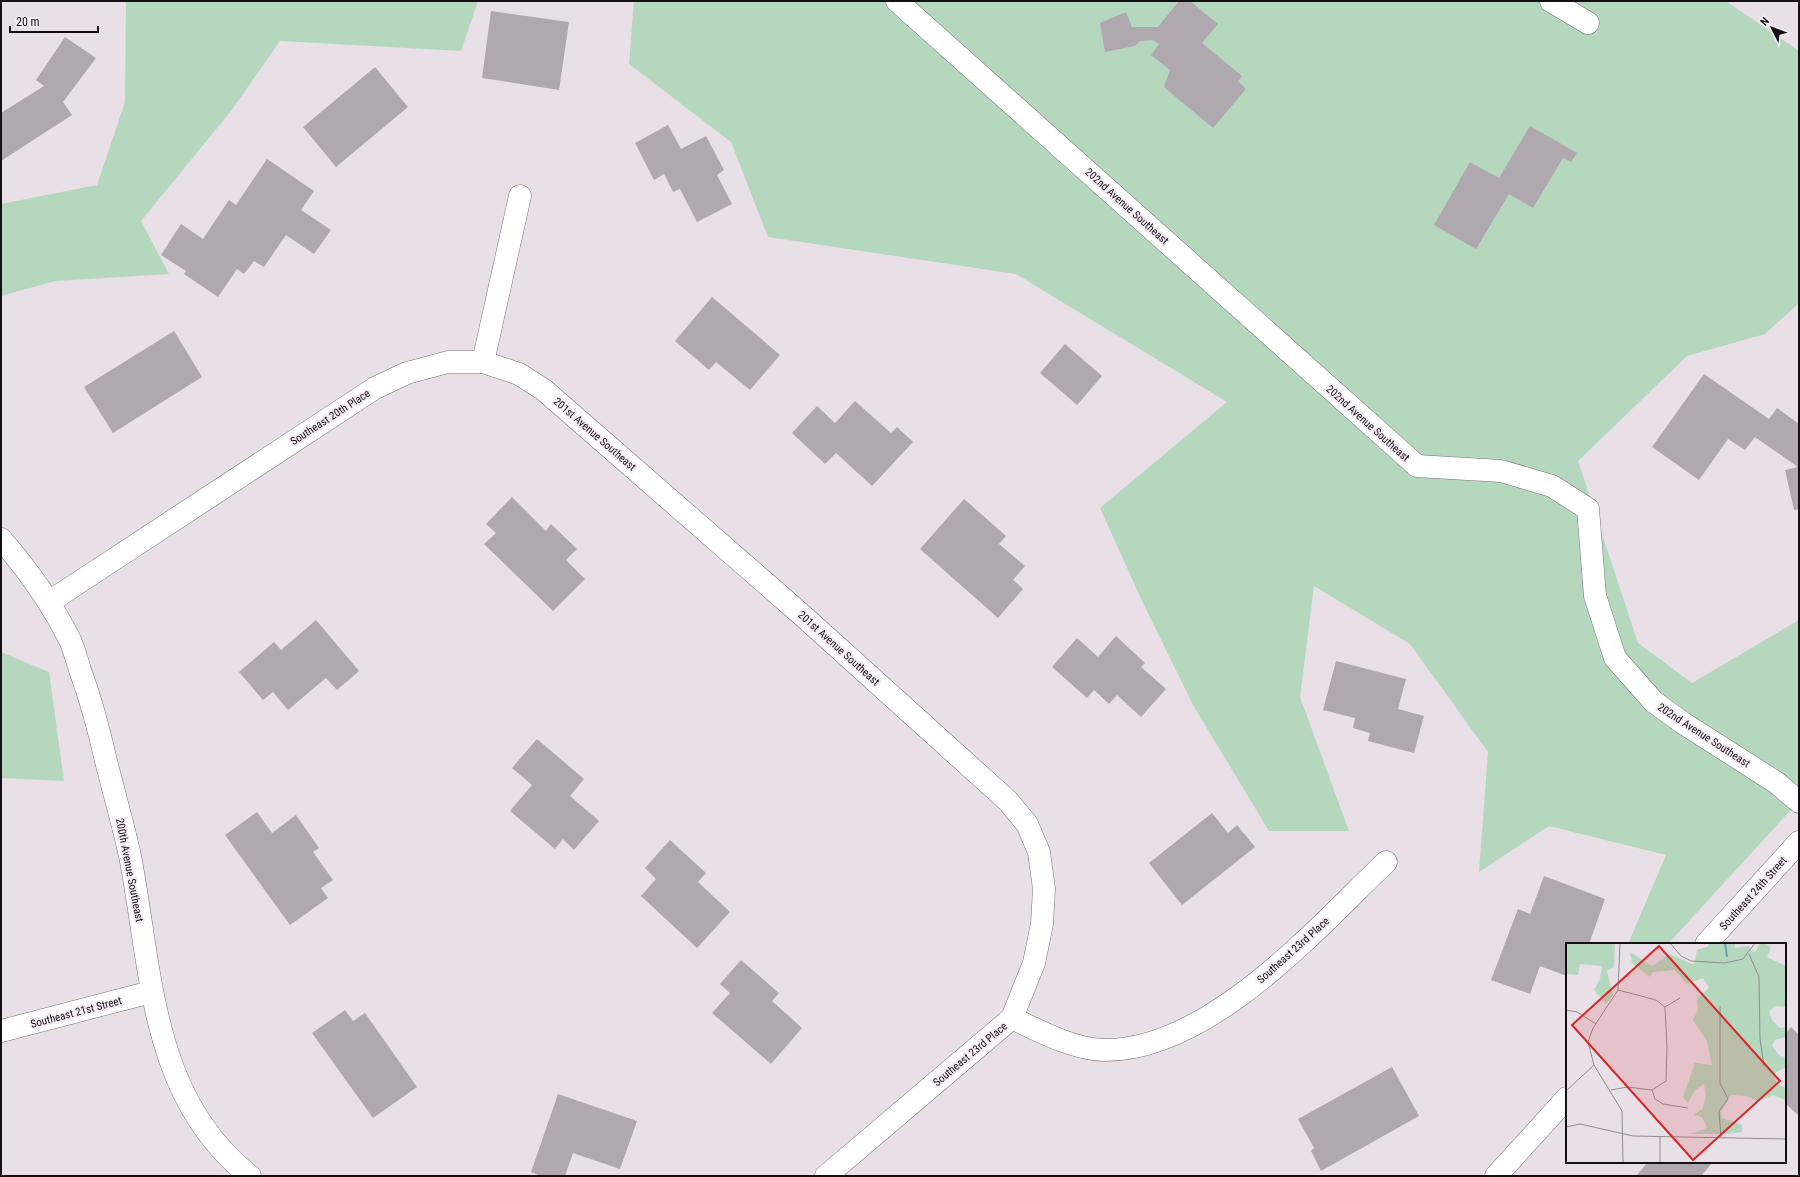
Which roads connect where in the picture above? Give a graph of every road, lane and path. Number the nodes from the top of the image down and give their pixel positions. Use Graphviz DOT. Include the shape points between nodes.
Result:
graph roads {
  1 [pos="897,1"];
  2 [pos="1551,1"];
  3 [pos="1588,23"];
  4 [pos="520,196"];
  5 [pos="483,362"];
  6 [pos="1,539"];
  7 [pos="49,602"];
  8 [pos="1799,802"];
  9 [pos="1799,842"];
  10 [pos="1386,862"];
  11 [pos="1707,943"];
  12 [pos="151,992"];
  13 [pos="1012,1018"];
  14 [pos="1,1031"];
  15 [pos="1566,1099"];
  16 [pos="250,1176"];
  17 [pos="826,1176"];
  18 [pos="1496,1176"];
  1 -- 8 [label="street, 202nd Avenue Southeast" via="1417,466 1501,471 1552,486 1588,509 1595,596 1615,658 1654,702 1777,783"];
  2 -- 3 [label="street"];
  4 -- 5 [label="street"];
  5 -- 7 [label="street, Southeast 20th Place" via="448,362 407,373 375,388"];
  5 -- 13 [label="street, 201st Avenue Southeast" via="519,374 544,390 812,624 1008,801 1027,824 1039,852 1044,889 1042,924 1034,963"];
  6 -- 7 [label="street, 200th Avenue Southeast"];
  7 -- 12 [label="street, 200th Avenue Southeast" via="71,642 93,707 130,856"];
  9 -- 11 [label="street, Southeast 24th Street"];
  10 -- 13 [label="street, Southeast 23rd Place" via="1278,966 1235,1000 1187,1028 1146,1044 1103,1050 1061,1041"];
  12 -- 14 [label="street, Southeast 21st Street"];
  12 -- 16 [label="street, 200th Avenue Southeast" via="160,1031 177,1078 202,1126 232,1162"];
  13 -- 17 [label="street, Southeast 23rd Place"];
  15 -- 18 [label="street"];
}
